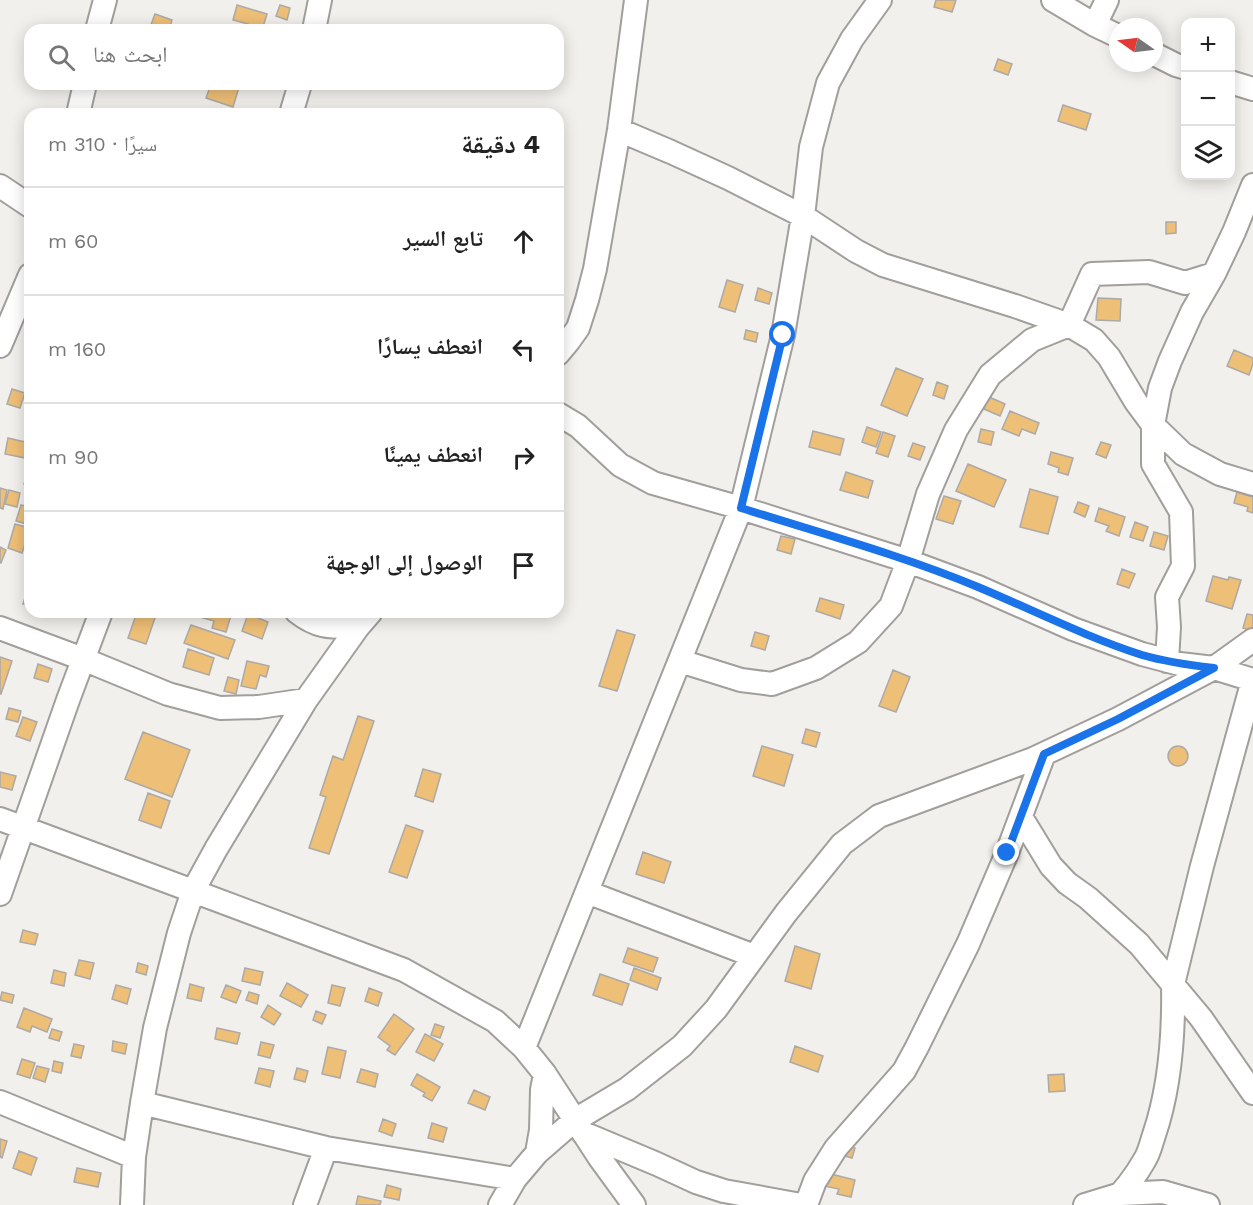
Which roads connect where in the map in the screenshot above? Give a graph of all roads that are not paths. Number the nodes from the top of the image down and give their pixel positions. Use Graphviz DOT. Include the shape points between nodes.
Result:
graph roads {
  1 [pos="105,0"];
  2 [pos="320,0"];
  3 [pos="636,0"];
  4 [pos="880,0"];
  5 [pos="1053,0"];
  6 [pos="1107,0"];
  7 [pos="99,24"];
  8 [pos="315,24"];
  9 [pos="1095,25"];
  10 [pos="1109,32"];
  11 [pos="1163,58"];
  12 [pos="1181,67"];
  13 [pos="1235,84"];
  14 [pos="1253,89"];
  15 [pos="84,90"];
  16 [pos="298,90"];
  17 [pos="79,108"];
  18 [pos="293,108"];
  19 [pos="619,130"];
  20 [pos="1253,185"];
  21 [pos="0,186"];
  22 [pos="24,202"];
  23 [pos="803,216"];
  24 [pos="1214,274"];
  25 [pos="24,288"];
  26 [pos="1069,325"];
  27 [pos="0,345"];
  28 [pos="564,347"];
  29 [pos="564,418"];
  30 [pos="1153,425"];
  31 [pos="1253,484"];
  32 [pos="741,508"];
  33 [pos="909,561"];
  34 [pos="99,618"];
  35 [pos="305,618"];
  36 [pos="364,620"];
  37 [pos="0,628"];
  38 [pos="1253,640"];
  39 [pos="83,659"];
  40 [pos="680,661"];
  41 [pos="1167,661"];
  42 [pos="1214,668"];
  43 [pos="1253,680"];
  44 [pos="306,700"];
  45 [pos="1044,754"];
  46 [pos="1021,817"];
  47 [pos="0,819"];
  48 [pos="23,827"];
  49 [pos="193,891"];
  50 [pos="587,891"];
  51 [pos="0,894"];
  52 [pos="754,956"];
  53 [pos="1173,984"];
  54 [pos="524,1048"];
  55 [pos="545,1074"];
  56 [pos="1253,1093"];
  57 [pos="0,1102"];
  58 [pos="142,1103"];
  59 [pos="579,1127"];
  60 [pos="326,1148"];
  61 [pos="537,1153"];
  62 [pos="134,1157"];
  63 [pos="515,1179"];
  64 [pos="1115,1199"];
  65 [pos="132,1205"];
  66 [pos="305,1205"];
  67 [pos="500,1205"];
  68 [pos="634,1205"];
  69 [pos="803,1205"];
  70 [pos="1085,1205"];
  71 [pos="1208,1205"];
  1 -- 7 [label="street"];
  2 -- 8 [label="street"];
  3 -- 19 [label="street"];
  4 -- 23 [label="street" via="852,39 828,83 811,147"];
  5 -- 9 [label="street"];
  6 -- 9 [label="street"];
  9 -- 10 [label="street"];
  11 -- 12 [label="street"];
  13 -- 14 [label="street"];
  15 -- 17 [label="street"];
  16 -- 18 [label="street"];
  19 -- 23 [label="street"];
  19 -- 28 [label="street" via="595,269 578,328"];
  20 -- 24 [label="street"];
  21 -- 22 [label="street"];
  23 -- 26 [label="street" via="883,265"];
  23 -- 32 [label="street" via="783,335"];
  24 -- 26 [label="street" via="1185,282 1149,272 1092,274"];
  24 -- 30 [label="street" via="1170,361"];
  25 -- 27 [label="street"];
  26 -- 30 [label="street" via="1094,340 1109,357"];
  26 -- 33 [label="street" via="1032,340 990,375 956,430 928,494"];
  29 -- 32 [label="street" via="620,465 653,483"];
  30 -- 31 [label="street" via="1183,454 1220,474"];
  30 -- 41 [label="street" via="1153,464 1181,512 1183,566 1167,597"];
  32 -- 33 [label="street"];
  32 -- 40 [label="street"];
  33 -- 40 [label="street" via="891,606 858,642 816,668 772,684 741,680"];
  33 -- 41 [label="street" via="1073,629"];
  34 -- 39 [label="street"];
  35 -- 36 [label="street" via="326,627"];
  36 -- 44 [label="street"];
  37 -- 39 [label="street"];
  38 -- 42 [label="street"];
  39 -- 44 [label="street" via="168,694 220,708"];
  39 -- 48 [label="street"];
  40 -- 50 [label="street"];
  41 -- 42 [label="street"];
  42 -- 43 [label="street"];
  42 -- 45 [label="street"];
  43 -- 53 [label="street"];
  44 -- 49 [label="street"];
  45 -- 46 [label="street"];
  45 -- 52 [label="street" via="879,816 842,844"];
  46 -- 53 [label="street" via="1051,866 1139,944"];
  46 -- 69 [label="street" via="968,944 904,1071 836,1148"];
  47 -- 48 [label="street"];
  48 -- 49 [label="street"];
  48 -- 51 [label="street"];
  49 -- 54 [label="street" via="404,970 495,1021"];
  49 -- 58 [label="street" via="178,933 155,1028"];
  50 -- 52 [label="street"];
  50 -- 54 [label="street"];
  52 -- 59 [label="street" via="716,1009 682,1046"];
  53 -- 56 [label="street" via="1202,1018"];
  53 -- 64 [label="street" via="1168,1074 1158,1123 1145,1160"];
  54 -- 55 [label="street"];
  55 -- 59 [label="street"];
  55 -- 61 [label="street"];
  57 -- 62 [label="street"];
  58 -- 60 [label="street"];
  58 -- 62 [label="street"];
  59 -- 61 [label="street"];
  59 -- 68 [label="street"];
  59 -- 69 [label="street" via="696,1182"];
  60 -- 63 [label="street"];
  60 -- 66 [label="street"];
  61 -- 63 [label="street"];
  62 -- 65 [label="street"];
  63 -- 67 [label="street"];
  64 -- 70 [label="street"];
  64 -- 71 [label="street" via="1163,1192"];
}
